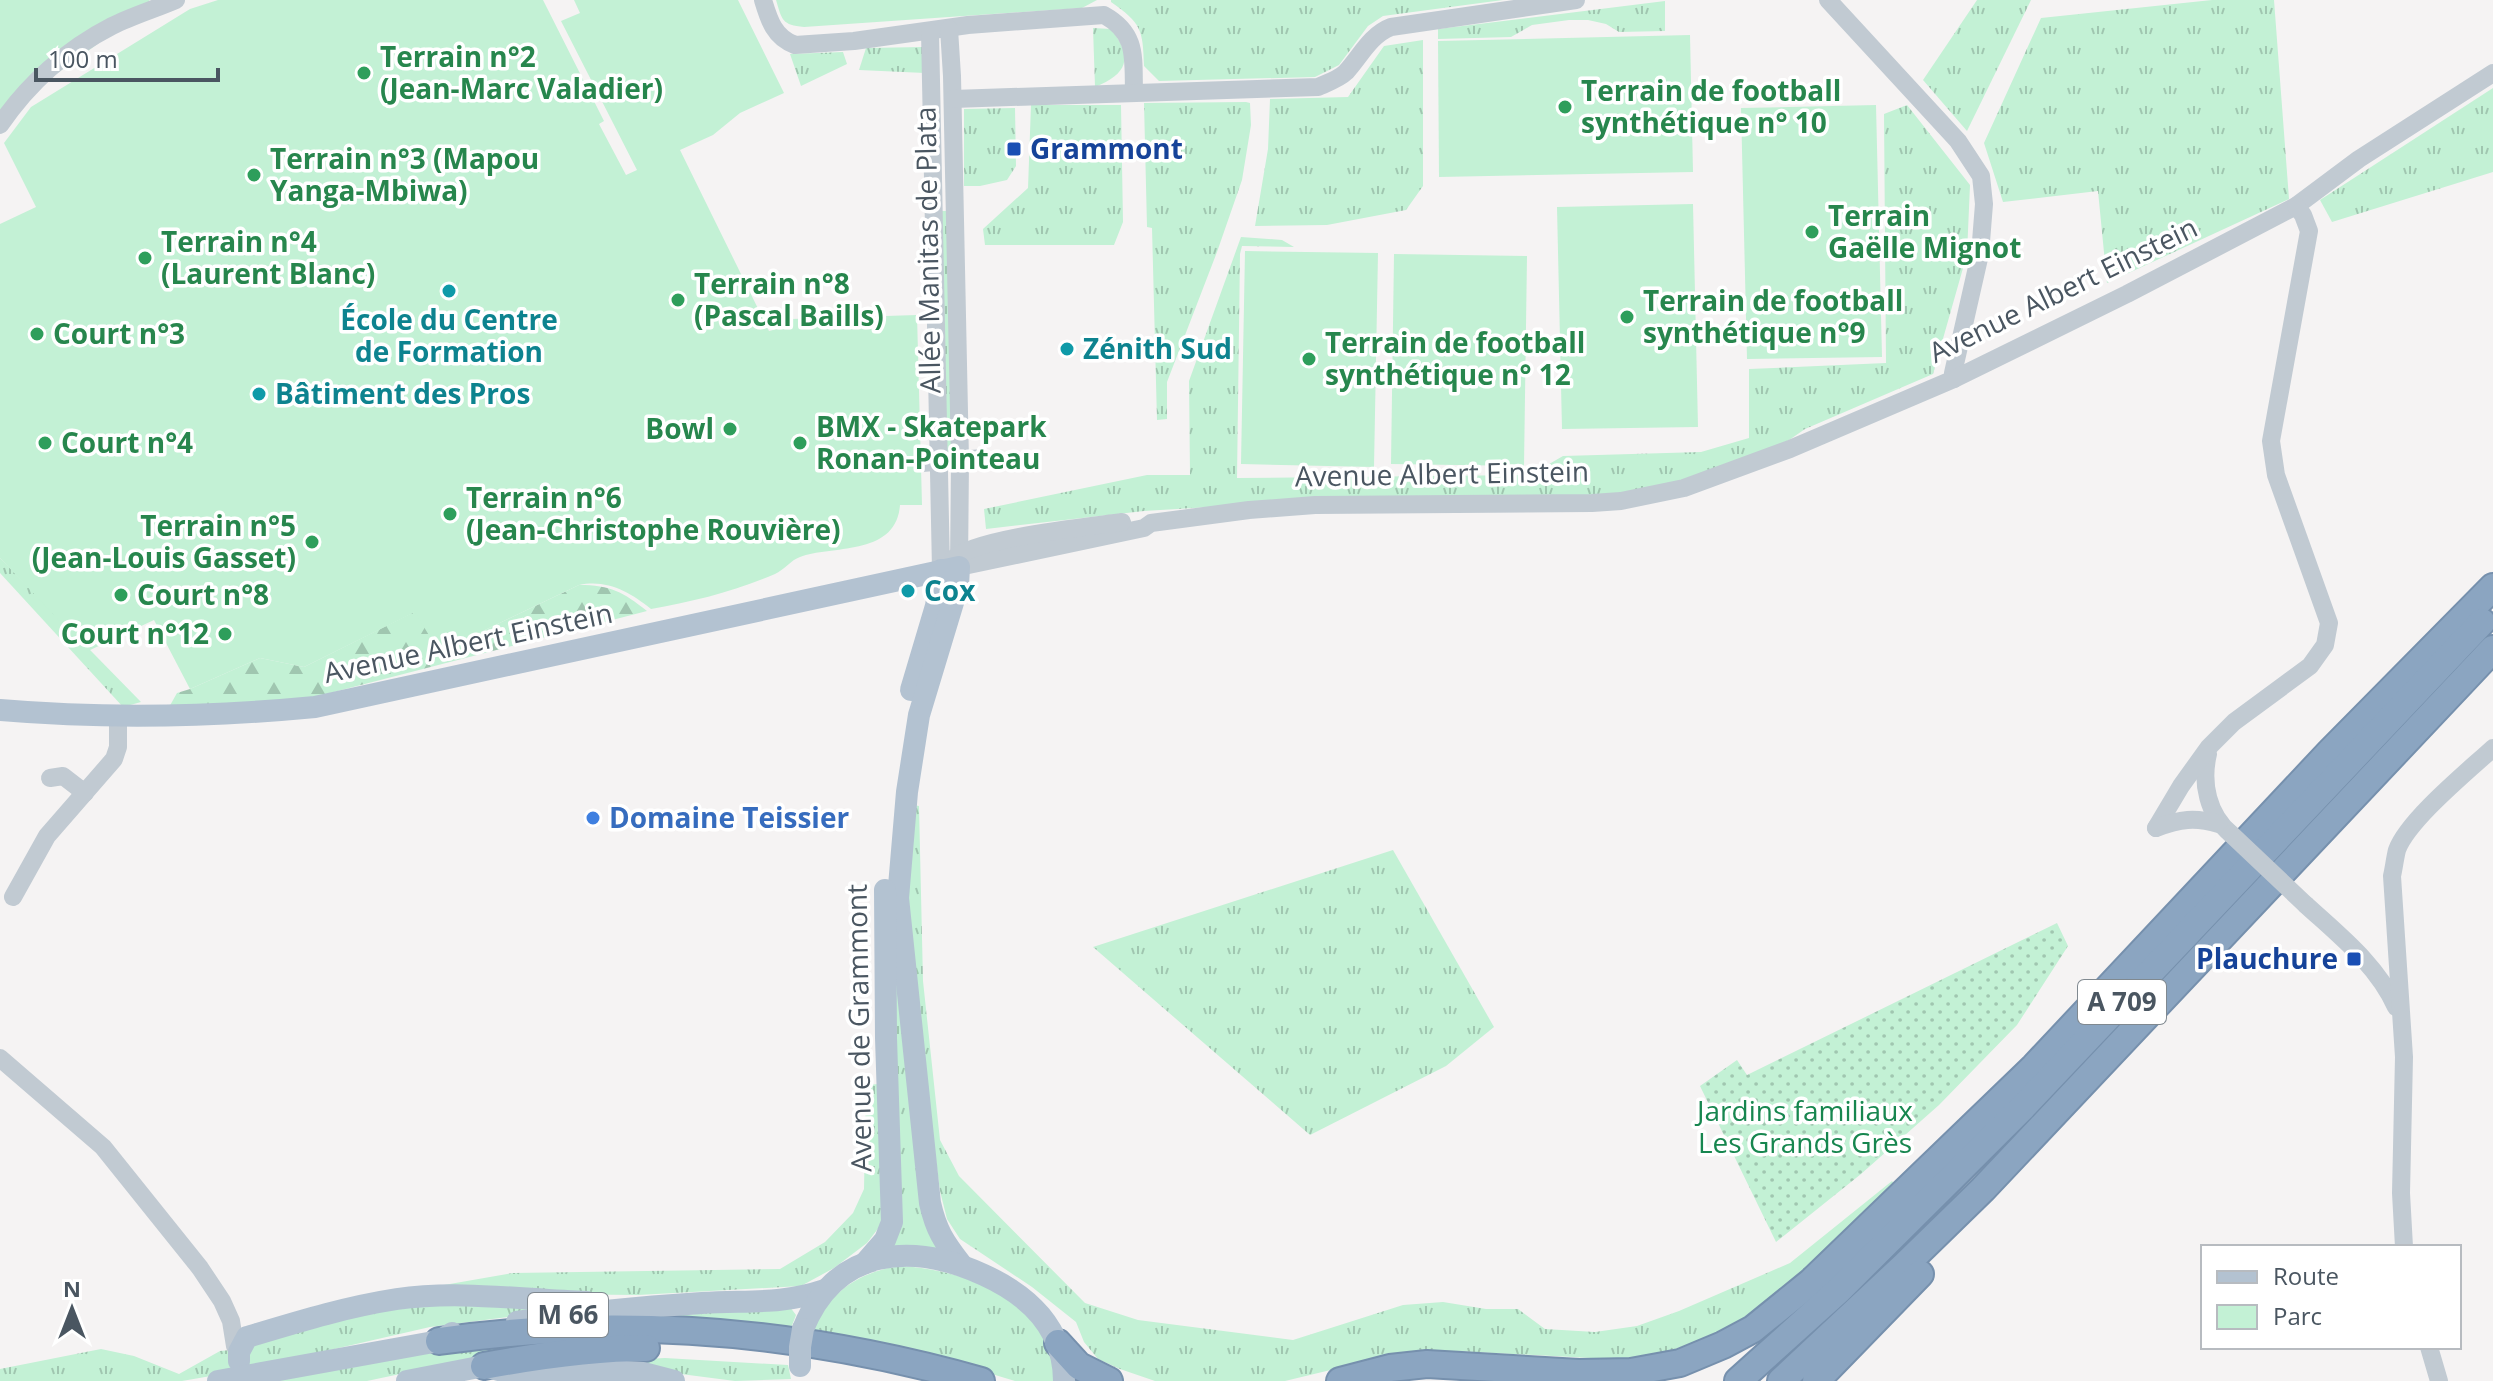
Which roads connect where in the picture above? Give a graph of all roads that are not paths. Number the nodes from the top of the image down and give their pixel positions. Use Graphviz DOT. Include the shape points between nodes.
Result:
graph roads {
  1 [pos="176,0"];
  2 [pos="763,0"];
  3 [pos="1576,0"];
  4 [pos="1828,0"];
  5 [pos="939,30"];
  6 [pos="2493,73"];
  7 [pos="1134,93"];
  8 [pos="953,99"];
  9 [pos="0,125"];
  10 [pos="2296,206"];
  11 [pos="1954,379"];
  12 [pos="983,458"];
  13 [pos="960,460"];
  14 [pos="930,463"];
  15 [pos="953,563"];
  16 [pos="908,577"];
  17 [pos="2493,587"];
  18 [pos="936,606"];
  19 [pos="2493,610"];
  20 [pos="2493,649"];
  21 [pos="0,710"];
  22 [pos="118,717"];
  23 [pos="2209,747"];
  24 [pos="2493,748"];
  25 [pos="50,778"];
  26 [pos="900,788"];
  27 [pos="85,793"];
  28 [pos="2225,829"];
  29 [pos="13,897"];
  30 [pos="2401,1017"];
  31 [pos="0,1058"];
  32 [pos="1983,1189"];
  33 [pos="2404,1245"];
  34 [pos="865,1263"];
  35 [pos="961,1264"];
  36 [pos="825,1290"];
  37 [pos="700,1303"];
  38 [pos="439,1341"];
  39 [pos="1058,1343"];
  40 [pos="2430,1349"];
  41 [pos="242,1350"];
  42 [pos="1847,1350"];
  43 [pos="484,1366"];
  44 [pos="802,1374"];
  45 [pos="218,1381"];
  46 [pos="407,1381"];
  47 [pos="674,1381"];
  48 [pos="919,1381"];
  49 [pos="981,1381"];
  50 [pos="1064,1381"];
  51 [pos="1109,1381"];
  52 [pos="1340,1381"];
  53 [pos="1738,1381"];
  54 [pos="1781,1381"];
  55 [pos="1816,1381"];
  56 [pos="1826,1381"];
  57 [pos="2439,1381"];
  1 -- 9 [label="street" via="114,25 59,60 17,100"];
  2 -- 5 [label="street" via="774,30 795,45"];
  3 -- 7 [label="street" via="1386,29 1344,75 1318,87"];
  4 -- 11 [label="street" via="1958,141 1981,176 1980,254"];
  5 -- 7 [label="street" via="1104,15 1117,22 1132,44"];
  5 -- 8 [label="street, Allée Manitas de Plata" via="952,48"];
  5 -- 14 [label="street, Allée Manitas de Plata"];
  6 -- 10 [label="street, Avenue Albert Einstein"];
  7 -- 8 [label="street"];
  8 -- 13 [label="street, Allée Manitas de Plata"];
  10 -- 11 [label="street, Avenue Albert Einstein"];
  10 -- 23 [label="street" via="2309,231 2271,441 2276,475 2329,623 2325,645 2310,666"];
  11 -- 15 [label="street, Avenue Albert Einstein" via="1790,449 1651,496 1592,503 1284,506 1151,523"];
  12 -- 13 [label="street"];
  13 -- 14 [label="street"];
  13 -- 15 [label="street, Allée Manitas de Plata"];
  14 -- 15 [label="street, Allée Manitas de Plata"];
  15 -- 16 [label="main road, Avenue Albert Einstein"];
  15 -- 18 [label="main road, Avenue de Grammont"];
  15 -- 26 [label="main road, Avenue de Grammont" via="958,586"];
  16 -- 18 [label="main road" via="929,591"];
  16 -- 22 [label="main road, Avenue Albert Einstein" via="315,707"];
  17 -- 52 [label="highway" via="2034,1067 1811,1282 1753,1329 1680,1363 1643,1370 1579,1373 1427,1364"];
  18 -- 26 [label="main road, Avenue de Grammont" via="904,713"];
  19 -- 53 [label="highway, A 709" via="2022,1108 1839,1290"];
  20 -- 32 [label="highway, A 709"];
  21 -- 22 [label="main road, Avenue Albert Einstein"];
  22 -- 27 [label="street" via="117,754"];
  23 -- 28 [label="street" via="2203,772 2208,799"];
  23 -- 28 [label="street" via="2156,828 2200,818"];
  24 -- 30 [label="street" via="2435,802 2397,851 2392,876"];
  25 -- 27 [label="street" via="63,776"];
  26 -- 34 [label="main road, Avenue de Grammont" via="884,899 892,1222 885,1240"];
  26 -- 35 [label="main road, Avenue de Grammont" via="898,898 930,1203 935,1227"];
  27 -- 29 [label="street" via="47,836"];
  28 -- 30 [label="street, bridge" via="2363,958 2386,985"];
  30 -- 33 [label="street"];
  31 -- 41 [label="street" via="103,1147 200,1268 222,1301"];
  32 -- 42 [label="highway" via="1969,1223"];
  32 -- 54 [label="highway, A 709"];
  34 -- 35 [label="main road" via="921,1256"];
  34 -- 36 [label="main road"];
  35 -- 39 [label="main road" via="1028,1301"];
  36 -- 37 [label="main road, M 66" via="788,1300"];
  36 -- 44 [label="main road, bridge" via="803,1329"];
  37 -- 38 [label="main road, M 66" via="457,1330"];
  37 -- 41 [label="main road" via="473,1295 399,1299 322,1314"];
  38 -- 45 [label="main road, M 66"];
  38 -- 49 [label="highway, M 66" via="558,1331 682,1331 823,1344"];
  39 -- 50 [label="main road"];
  39 -- 51 [label="highway" via="1079,1366"];
  40 -- 57 [label="street"];
  42 -- 55 [label="highway"];
  42 -- 56 [label="highway"];
  43 -- 46 [label="main road, M 66"];
  43 -- 47 [label="main road, M 66" via="506,1372 643,1373"];
  43 -- 48 [label="highway, M 66" via="615,1348 668,1348 824,1361"];
}
